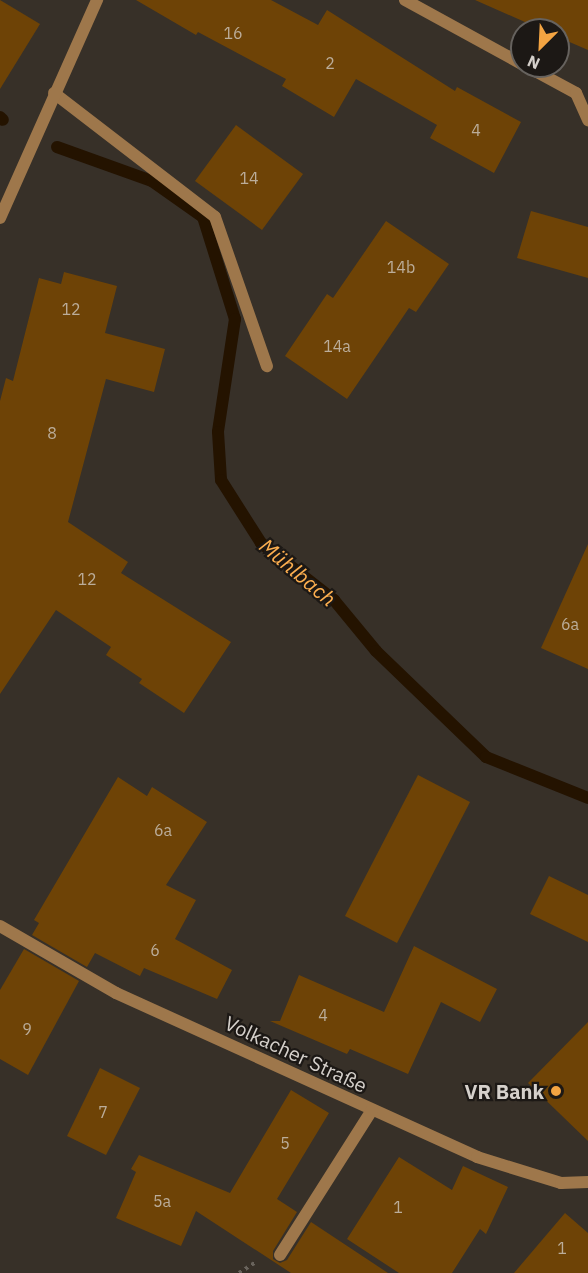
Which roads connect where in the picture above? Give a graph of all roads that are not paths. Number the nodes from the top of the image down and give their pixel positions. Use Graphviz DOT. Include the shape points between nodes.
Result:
graph roads {
  1 [pos="97,0"];
  2 [pos="405,0"];
  3 [pos="510,57"];
  4 [pos="548,78"];
  5 [pos="54,93"];
  6 [pos="588,120"];
  7 [pos="0,218"];
  8 [pos="267,366"];
  9 [pos="0,926"];
  10 [pos="372,1110"];
  11 [pos="588,1182"];
  12 [pos="280,1255"];
  1 -- 5 [label="street"];
  2 -- 3 [label="street"];
  4 -- 6 [label="street" via="576,93"];
  5 -- 7 [label="street"];
  5 -- 8 [label="street" via="215,217"];
  9 -- 10 [label="street, Volkacher Straße" via="116,993"];
  10 -- 11 [label="street, Volkacher Straße" via="524,1174 561,1183"];
  10 -- 12 [label="street"];
}
